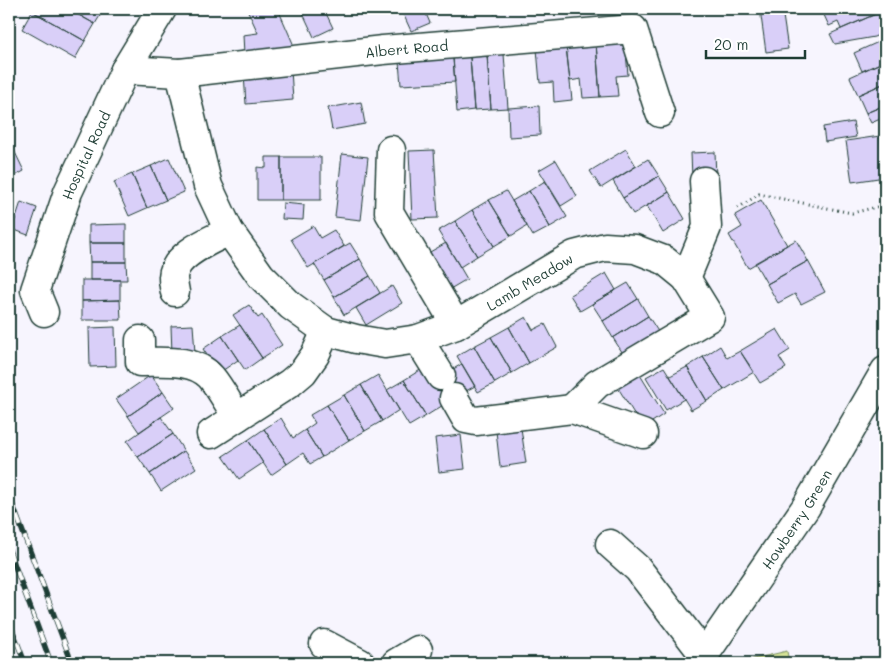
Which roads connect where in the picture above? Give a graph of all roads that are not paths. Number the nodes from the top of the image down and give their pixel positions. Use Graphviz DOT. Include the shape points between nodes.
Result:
graph roads {
  1 [pos="162,9"];
  2 [pos="125,70"];
  3 [pos="180,73"];
  4 [pos="660,113"];
  5 [pos="391,150"];
  6 [pos="704,181"];
  7 [pos="229,231"];
  8 [pos="686,278"];
  9 [pos="175,292"];
  10 [pos="44,312"];
  11 [pos="456,325"];
  12 [pos="326,331"];
  13 [pos="418,339"];
  14 [pos="140,340"];
  15 [pos="885,371"];
  16 [pos="572,409"];
  17 [pos="237,417"];
  18 [pos="211,434"];
  19 [pos="643,434"];
  20 [pos="610,544"];
  21 [pos="324,644"];
  22 [pos="702,660"];
  23 [pos="360,663"];
  1 -- 2 [label="street, Hospital Road"];
  2 -- 3 [label="street"];
  2 -- 10 [label="street, Hospital Road" via="65,201 36,290"];
  3 -- 4 [label="street, Albert Road" via="383,50 633,29"];
  3 -- 7 [label="street, Lamb Meadow" via="208,186"];
  5 -- 11 [label="street" via="389,212"];
  6 -- 8 [label="street" via="707,227"];
  7 -- 9 [label="street" via="178,262 173,275"];
  7 -- 12 [label="street, Lamb Meadow" via="261,276 292,306"];
  8 -- 11 [label="street, Lamb Meadow" via="664,260 635,249 605,247 574,255"];
  8 -- 16 [label="street, Lamb Meadow" via="710,317 597,384"];
  11 -- 13 [label="street, Lamb Meadow"];
  12 -- 13 [label="street, Lamb Meadow" via="385,344"];
  12 -- 17 [label="street" via="303,372"];
  13 -- 16 [label="street" via="466,419 476,421"];
  14 -- 17 [label="street" via="140,362 195,366 210,376"];
  15 -- 22 [label="street, Howberry Green" via="806,507"];
  16 -- 19 [label="street"];
  17 -- 18 [label="street"];
  20 -- 22 [label="street" via="638,569"];
  21 -- 23 [label="street"];
}
